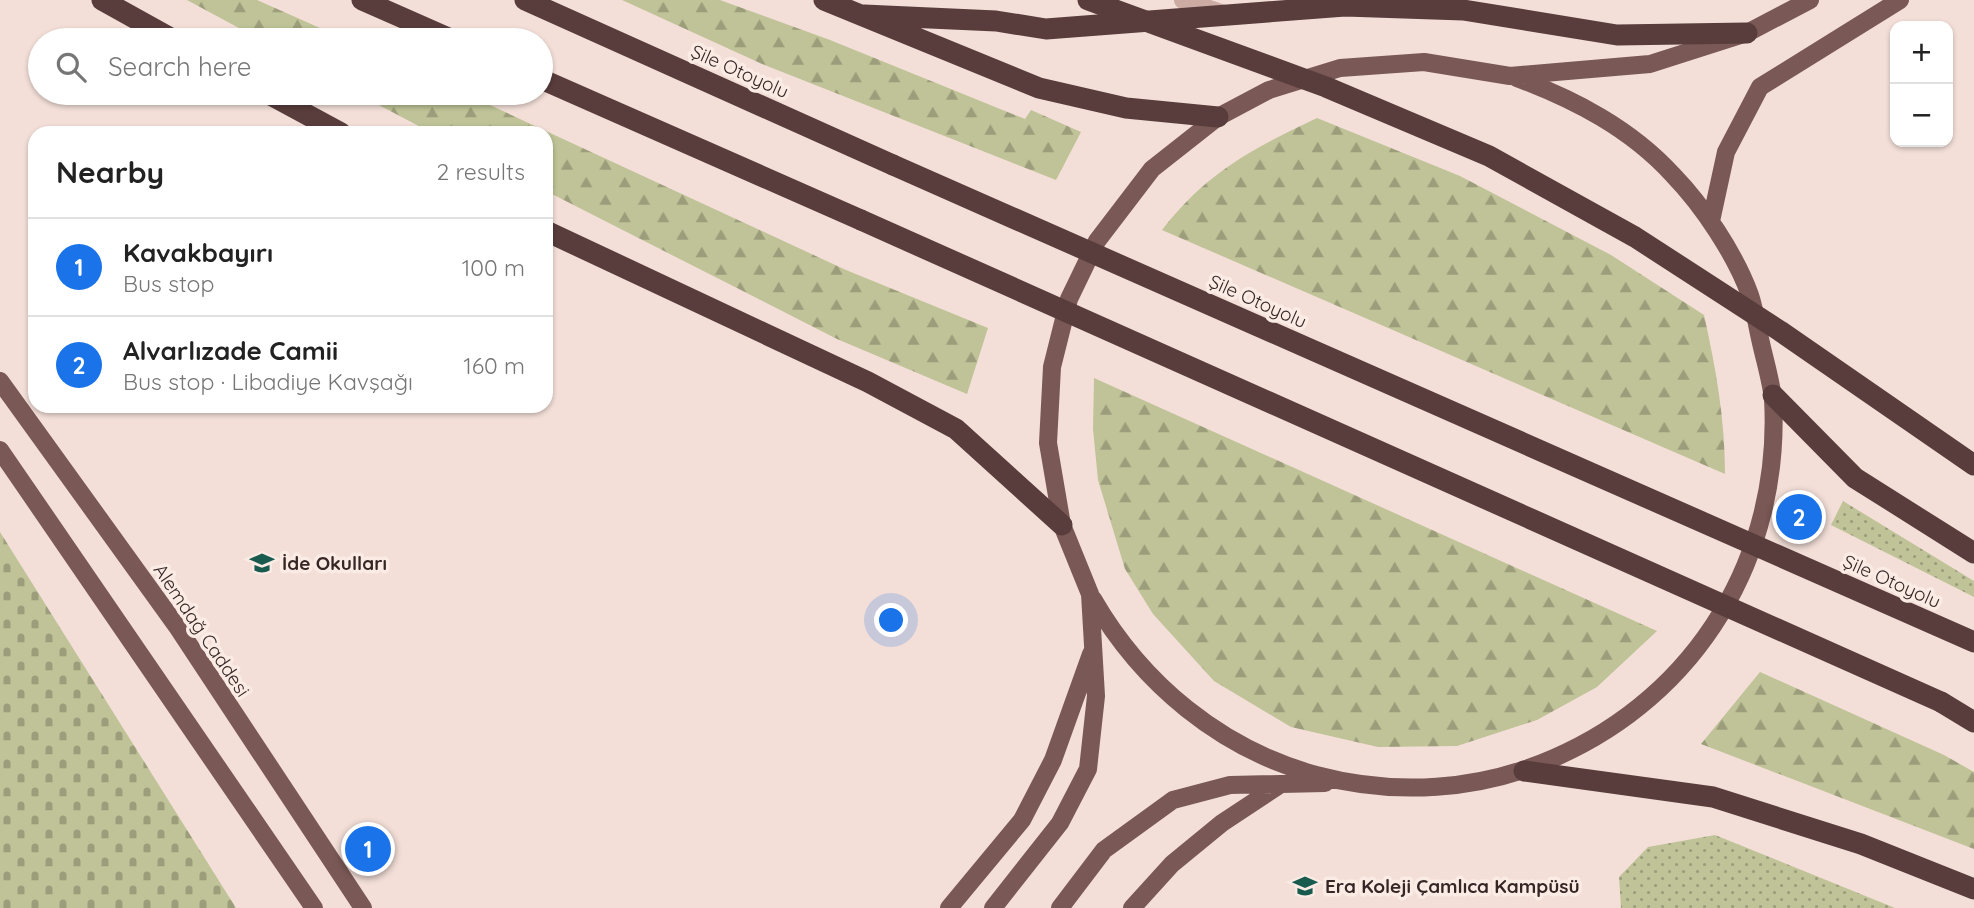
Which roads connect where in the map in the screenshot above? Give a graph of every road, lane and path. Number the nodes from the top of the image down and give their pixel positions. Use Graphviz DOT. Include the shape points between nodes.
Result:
graph roads {
  1 [pos="102,0"];
  2 [pos="362,0"];
  3 [pos="525,0"];
  4 [pos="824,0"];
  5 [pos="1088,0"];
  6 [pos="1183,0"];
  7 [pos="1810,0"];
  8 [pos="1900,0"];
  9 [pos="864,15"];
  10 [pos="1227,15"];
  11 [pos="152,28"];
  12 [pos="426,28"];
  13 [pos="1747,33"];
  14 [pos="1510,76"];
  15 [pos="553,84"];
  16 [pos="289,105"];
  17 [pos="1218,117"];
  18 [pos="328,126"];
  19 [pos="1711,221"];
  20 [pos="553,235"];
  21 [pos="0,381"];
  22 [pos="1773,395"];
  23 [pos="0,450"];
  24 [pos="1974,465"];
  25 [pos="1062,525"];
  26 [pos="1974,553"];
  27 [pos="1090,594"];
  28 [pos="1974,642"];
  29 [pos="1093,647"];
  30 [pos="1974,722"];
  31 [pos="1524,771"];
  32 [pos="1343,782"];
  33 [pos="1281,785"];
  34 [pos="1974,889"];
  35 [pos="314,908"];
  36 [pos="363,908"];
  37 [pos="949,908"];
  38 [pos="993,908"];
  39 [pos="1060,908"];
  40 [pos="1132,908"];
  1 -- 11 [label="highway"];
  2 -- 12 [label="highway"];
  3 -- 28 [label="highway, Şile Otoyolu, bridge"];
  4 -- 9 [label="highway"];
  5 -- 24 [label="highway, bridge" via="1326,87 1489,156 1635,237"];
  6 -- 10 [label="street"];
  7 -- 13 [label="main road"];
  8 -- 19 [label="main road" via="1760,88 1726,152"];
  9 -- 10 [label="highway" via="996,21 1046,29"];
  9 -- 17 [label="highway" via="1040,88 1126,108"];
  10 -- 13 [label="highway" via="1345,6 1463,10 1617,35"];
  13 -- 14 [label="main road" via="1650,64"];
  14 -- 17 [label="main road" via="1424,62 1340,68 1269,90"];
  14 -- 19 [label="main road" via="1569,98 1623,131 1673,174"];
  15 -- 30 [label="highway, bridge" via="1941,702"];
  16 -- 18 [label="highway"];
  17 -- 25 [label="main road" via="1152,169 1097,241 1069,299 1052,367 1048,443"];
  19 -- 22 [label="main road" via="1749,294"];
  20 -- 25 [label="highway" via="868,382 956,429"];
  21 -- 36 [label="main road, Alemdağ Caddesi" via="178,628"];
  22 -- 26 [label="highway" via="1855,478"];
  22 -- 31 [label="main road" via="1773,452 1761,524 1734,593 1694,654 1633,712 1588,743"];
  23 -- 35 [label="main road"];
  25 -- 27 [label="main road"];
  27 -- 29 [label="main road"];
  27 -- 32 [label="main road" via="1110,629 1143,670 1178,703 1233,742 1287,767"];
  29 -- 37 [label="main road" via="1052,760 1022,820"];
  29 -- 38 [label="main road" via="1096,696 1088,769 1060,823"];
  31 -- 32 [label="main road" via="1460,786 1403,789"];
  31 -- 34 [label="highway" via="1713,797 1861,845"];
  32 -- 33 [label="main road"];
  33 -- 39 [label="main road" via="1230,785 1173,800 1104,850"];
  33 -- 40 [label="main road" via="1222,823 1172,864"];
}
